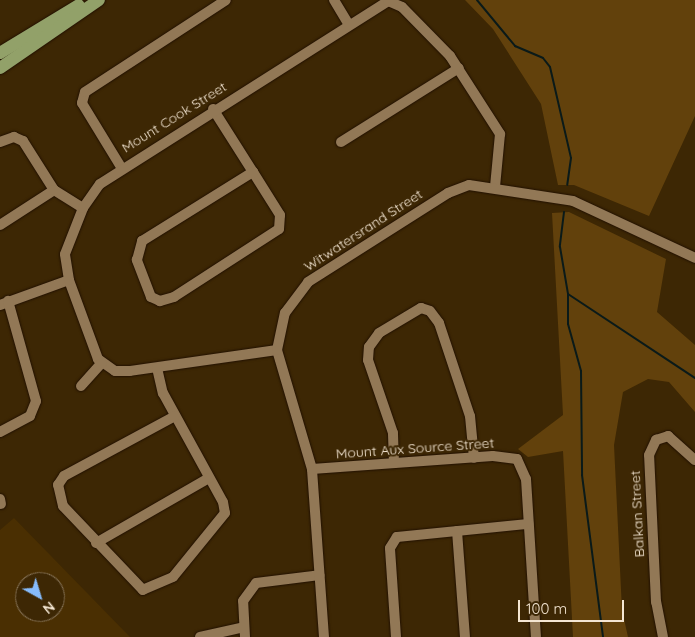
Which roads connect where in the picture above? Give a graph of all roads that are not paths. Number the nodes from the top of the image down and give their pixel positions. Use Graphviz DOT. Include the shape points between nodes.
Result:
graph roads {
  1 [pos="85,0"];
  2 [pos="99,0"];
  3 [pos="226,0"];
  4 [pos="334,0"];
  5 [pos="348,23"];
  6 [pos="0,53"];
  7 [pos="0,68"];
  8 [pos="459,68"];
  9 [pos="213,110"];
  10 [pos="0,142"];
  11 [pos="341,142"];
  12 [pos="121,167"];
  13 [pos="253,172"];
  14 [pos="495,187"];
  15 [pos="54,190"];
  16 [pos="83,208"];
  17 [pos="0,225"];
  18 [pos="695,258"];
  19 [pos="69,280"];
  20 [pos="4,303"];
  21 [pos="277,350"];
  22 [pos="102,363"];
  23 [pos="157,368"];
  24 [pos="81,386"];
  25 [pos="175,416"];
  26 [pos="0,432"];
  27 [pos="474,458"];
  28 [pos="695,460"];
  29 [pos="394,463"];
  30 [pos="312,469"];
  31 [pos="209,478"];
  32 [pos="528,524"];
  33 [pos="457,531"];
  34 [pos="96,543"];
  35 [pos="320,576"];
  36 [pos="245,632"];
  37 [pos="200,637"];
  38 [pos="324,637"];
  39 [pos="396,637"];
  40 [pos="465,637"];
  41 [pos="536,637"];
  42 [pos="663,637"];
  1 -- 6 [label="main road"];
  2 -- 7 [label="main road"];
  3 -- 12 [label="street" via="85,92 82,103"];
  4 -- 5 [label="street"];
  5 -- 8 [label="street, Mount Cook Street" via="376,5 392,2"];
  5 -- 9 [label="street, Mount Cook Street"];
  8 -- 11 [label="street"];
  8 -- 14 [label="street, Mount Cook Street" via="500,134"];
  9 -- 12 [label="street, Mount Cook Street"];
  9 -- 13 [label="street"];
  10 -- 15 [label="street" via="14,136 23,141"];
  12 -- 16 [label="street, Mount Cook Street" via="100,184"];
  13 -- 13 [label="street" via="280,216 277,233 168,300 151,297 136,257 142,241"];
  14 -- 18 [label="street, Witwatersrand Street" via="573,201"];
  14 -- 21 [label="street, Witwatersrand Street" via="469,185 448,192 308,282 285,313"];
  15 -- 16 [label="street"];
  15 -- 17 [label="street"];
  16 -- 19 [label="street, Mount Cook Street" via="66,242"];
  19 -- 20 [label="street"];
  19 -- 22 [label="street, Mount Cook Street" via="90,347"];
  20 -- 26 [label="street" via="36,401 30,416"];
  21 -- 23 [label="street"];
  21 -- 30 [label="street, Witwatersrand Street"];
  22 -- 23 [label="street" via="116,371"];
  22 -- 24 [label="street"];
  23 -- 25 [label="street"];
  25 -- 31 [label="street"];
  25 -- 34 [label="street" via="61,479 60,501"];
  27 -- 29 [label="street, Mount Aux Source Street"];
  27 -- 29 [label="street" via="470,416 439,323 430,310 421,308 379,333 369,347 368,360 393,433"];
  27 -- 32 [label="street, Mount Aux Source Street" via="505,456 522,464"];
  28 -- 42 [label="street, Balkan Street" via="668,436 656,440 649,454 656,602"];
  29 -- 30 [label="street, Mount Aux Source Street"];
  30 -- 35 [label="street, Witwatersrand Street"];
  31 -- 34 [label="street"];
  31 -- 34 [label="street" via="225,507 224,520 173,577 158,587 139,589"];
  32 -- 33 [label="street"];
  32 -- 41 [label="street, Mount Aux Source Street"];
  33 -- 39 [label="street" via="405,533 393,540"];
  33 -- 40 [label="street"];
  35 -- 36 [label="street" via="256,583 243,601"];
  35 -- 38 [label="street, Witwatersrand Street"];
  36 -- 37 [label="street"];
}
